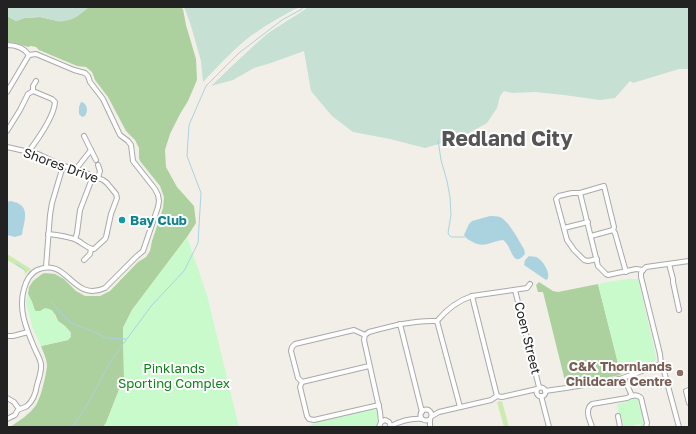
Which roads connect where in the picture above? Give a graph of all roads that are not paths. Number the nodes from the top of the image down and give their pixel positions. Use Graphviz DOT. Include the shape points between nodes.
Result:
graph roads {
  1 [pos="7,45"];
  2 [pos="29,55"];
  3 [pos="36,81"];
  4 [pos="33,91"];
  5 [pos="7,92"];
  6 [pos="7,131"];
  7 [pos="84,136"];
  8 [pos="7,147"];
  9 [pos="91,150"];
  10 [pos="29,151"];
  11 [pos="96,160"];
  12 [pos="98,165"];
  13 [pos="63,166"];
  14 [pos="76,169"];
  15 [pos="93,176"];
  16 [pos="98,178"];
  17 [pos="580,193"];
  18 [pos="588,222"];
  19 [pos="564,228"];
  20 [pos="613,230"];
  21 [pos="48,234"];
  22 [pos="591,236"];
  23 [pos="75,239"];
  24 [pos="91,249"];
  25 [pos="597,259"];
  26 [pos="84,260"];
  27 [pos="689,261"];
  28 [pos="669,264"];
  29 [pos="46,268"];
  30 [pos="643,270"];
  31 [pos="626,272"];
  32 [pos="530,284"];
  33 [pos="515,290"];
  34 [pos="472,296"];
  35 [pos="679,310"];
  36 [pos="437,321"];
  37 [pos="400,324"];
  38 [pos="28,332"];
  39 [pos="365,335"];
  40 [pos="7,336"];
  41 [pos="661,364"];
  42 [pos="370,366"];
  43 [pos="624,378"];
  44 [pos="302,382"];
  45 [pos="538,388"];
  46 [pos="689,390"];
  47 [pos="545,391"];
  48 [pos="527,392"];
  49 [pos="497,396"];
  50 [pos="539,396"];
  51 [pos="632,396"];
  52 [pos="7,398"];
  53 [pos="689,403"];
  54 [pos="378,404"];
  55 [pos="460,408"];
  56 [pos="19,409"];
  57 [pos="426,415"];
  58 [pos="618,416"];
  59 [pos="7,419"];
  60 [pos="388,423"];
  61 [pos="379,427"];
  62 [pos="429,427"];
  63 [pos="549,427"];
  64 [pos="592,427"];
  65 [pos="620,427"];
  66 [pos="646,427"];
  67 [pos="679,427"];
  1 -- 2 [label="street" via="22,48"];
  2 -- 5 [label="street"];
  2 -- 29 [label="street" via="36,54 88,76 103,99 120,135 132,145 133,161 155,189 159,201 143,251 105,288 86,290 60,271"];
  3 -- 4 [label="street"];
  4 -- 6 [label="street" via="28,94"];
  4 -- 10 [label="street" via="52,99 55,107 48,123"];
  7 -- 9 [label="street"];
  8 -- 10 [label="street, Shores Drive"];
  9 -- 11 [label="street"];
  9 -- 14 [label="street"];
  10 -- 13 [label="street, Shores Drive"];
  12 -- 16 [label="street"];
  13 -- 14 [label="street, Shores Drive"];
  13 -- 21 [label="street" via="52,203"];
  14 -- 15 [label="street, Shores Drive"];
  15 -- 16 [label="street, Shores Drive"];
  15 -- 23 [label="street" via="80,210"];
  16 -- 24 [label="street, Shores Drive" via="107,183 117,198 105,239"];
  17 -- 18 [label="street"];
  17 -- 19 [label="street" via="556,199"];
  17 -- 20 [label="street" via="604,186"];
  18 -- 19 [label="street"];
  18 -- 22 [label="street"];
  19 -- 25 [label="street" via="567,240 584,260"];
  20 -- 22 [label="street"];
  20 -- 31 [label="street"];
  21 -- 23 [label="street"];
  21 -- 29 [label="street"];
  22 -- 25 [label="street"];
  23 -- 24 [label="street"];
  24 -- 26 [label="street, Shores Drive"];
  25 -- 31 [label="street" via="598,266 606,274"];
  27 -- 28 [label="street"];
  28 -- 30 [label="street"];
  28 -- 35 [label="street"];
  29 -- 38 [label="street" via="33,272 27,279 21,299"];
  30 -- 31 [label="street"];
  30 -- 41 [label="street" via="641,277"];
  32 -- 33 [label="street" via="527,288"];
  33 -- 34 [label="street"];
  33 -- 45 [label="street, Coen Street"];
  34 -- 36 [label="street" via="458,301"];
  34 -- 49 [label="street"];
  36 -- 37 [label="street"];
  36 -- 55 [label="street"];
  37 -- 39 [label="street"];
  37 -- 57 [label="street" via="420,405"];
  38 -- 40 [label="street"];
  38 -- 56 [label="street" via="41,363 41,372 35,393 28,405"];
  39 -- 42 [label="street"];
  39 -- 44 [label="street" via="354,330 295,344 291,351 298,378"];
  41 -- 43 [label="street"];
  41 -- 67 [label="street"];
  42 -- 44 [label="street"];
  42 -- 54 [label="street"];
  43 -- 47 [label="street"];
  43 -- 51 [label="street"];
  44 -- 54 [label="street" via="300,387 307,416 311,420"];
  45 -- 47 [label="street" via="544,388"];
  45 -- 48 [label="street"];
  45 -- 50 [label="street" via="536,392"];
  46 -- 53 [label="street" via="686,391"];
  47 -- 50 [label="street" via="545,394"];
  48 -- 49 [label="street"];
  48 -- 50 [label="street"];
  49 -- 55 [label="street" via="492,400"];
  50 -- 63 [label="street"];
  51 -- 64 [label="street" via="588,407"];
  51 -- 66 [label="street" via="641,398"];
  52 -- 56 [label="street"];
  54 -- 60 [label="street"];
  55 -- 57 [label="street"];
  56 -- 59 [label="street" via="15,415"];
  57 -- 60 [label="street"];
  57 -- 62 [label="street"];
  58 -- 65 [label="street"];
  60 -- 61 [label="street"];
}
